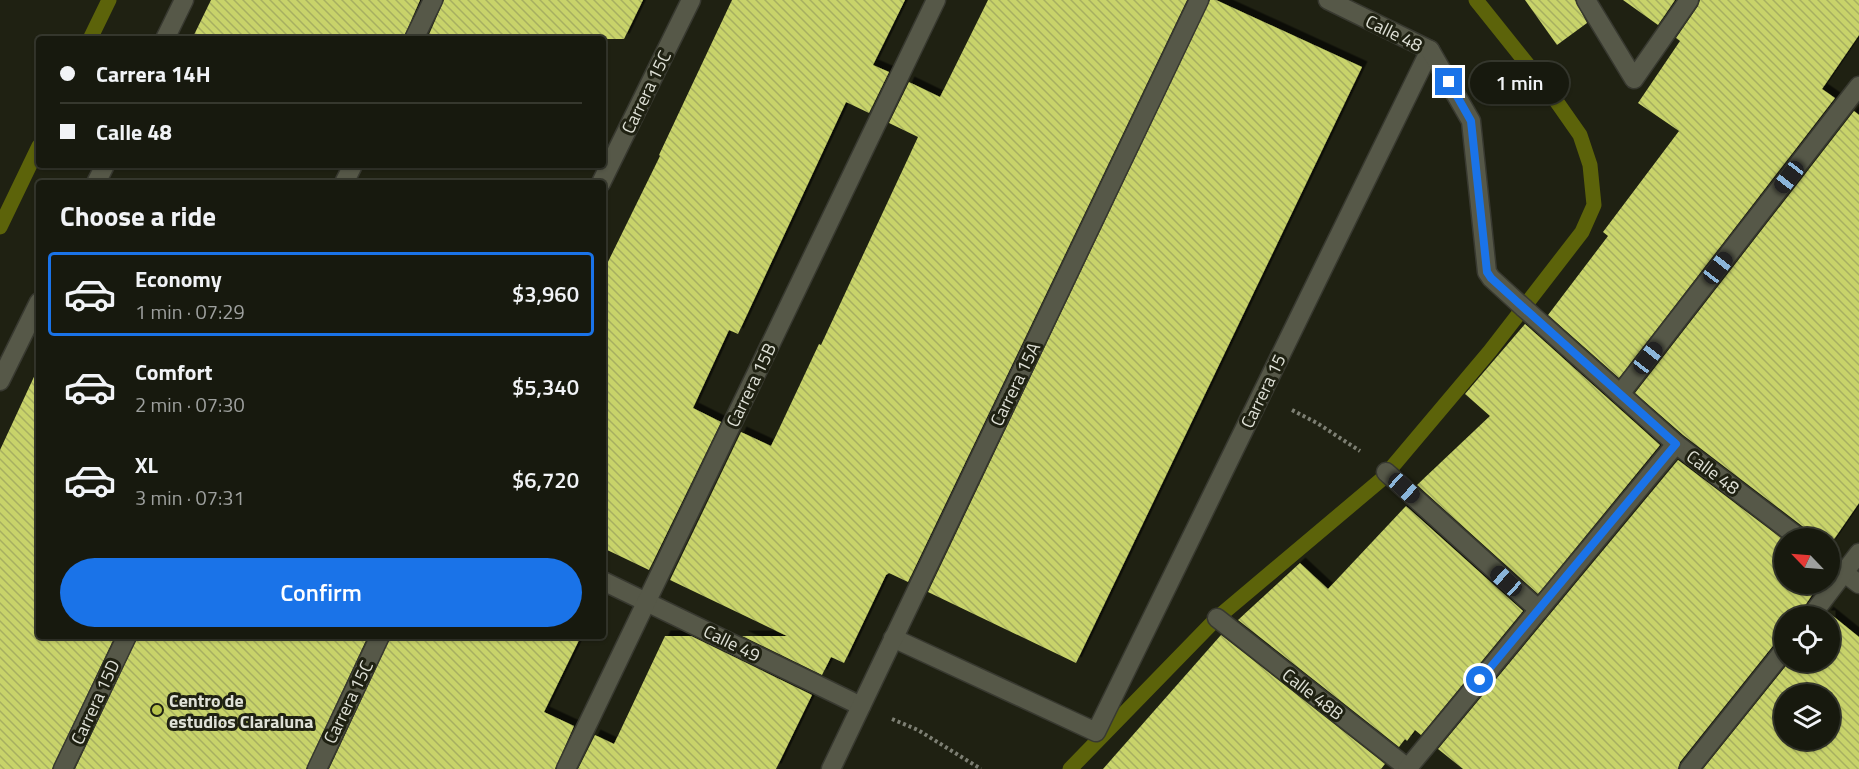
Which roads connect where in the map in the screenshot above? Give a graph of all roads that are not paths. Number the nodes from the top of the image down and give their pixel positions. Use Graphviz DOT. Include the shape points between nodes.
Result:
graph roads {
  1 [pos="184,0"];
  2 [pos="433,0"];
  3 [pos="691,0"];
  4 [pos="936,0"];
  5 [pos="1199,0"];
  6 [pos="1328,0"];
  7 [pos="1586,0"];
  8 [pos="1689,0"];
  9 [pos="166,36"];
  10 [pos="415,36"];
  11 [pos="1430,50"];
  12 [pos="1859,87"];
  13 [pos="602,180"];
  14 [pos="36,313"];
  15 [pos="0,381"];
  16 [pos="1620,394"];
  17 [pos="1676,444"];
  18 [pos="1386,472"];
  19 [pos="1786,528"];
  20 [pos="1859,553"];
  21 [pos="1840,570"];
  22 [pos="1852,579"];
  23 [pos="606,582"];
  24 [pos="647,601"];
  25 [pos="1822,606"];
  26 [pos="1539,610"];
  27 [pos="1217,618"];
  28 [pos="893,638"];
  29 [pos="126,639"];
  30 [pos="379,639"];
  31 [pos="1774,663"];
  32 [pos="861,706"];
  33 [pos="63,769"];
  34 [pos="317,769"];
  35 [pos="566,769"];
  36 [pos="831,769"];
  37 [pos="1408,769"];
  38 [pos="1689,769"];
  1 -- 9 [label="street"];
  2 -- 10 [label="street"];
  3 -- 13 [label="street, Carrera 15C"];
  4 -- 24 [label="street, Carrera 15B"];
  5 -- 28 [label="street, Carrera 15A"];
  6 -- 11 [label="street, Calle 48"];
  7 -- 8 [label="street" via="1634,79"];
  11 -- 16 [label="street, Calle 48" via="1471,121 1487,272"];
  11 -- 28 [label="street, Carrera 15" via="1096,732"];
  12 -- 16 [label="street"];
  14 -- 15 [label="street"];
  16 -- 17 [label="street, Calle 48"];
  17 -- 19 [label="street, Calle 48"];
  17 -- 26 [label="street"];
  18 -- 26 [label="street"];
  20 -- 22 [label="street"];
  21 -- 22 [label="street"];
  22 -- 25 [label="street"];
  23 -- 24 [label="street, Calle 49"];
  24 -- 32 [label="street, Calle 49"];
  24 -- 35 [label="street, Carrera 15B"];
  26 -- 37 [label="street"];
  27 -- 37 [label="street, Calle 48B"];
  28 -- 32 [label="street, Carrera 15A"];
  29 -- 33 [label="street, Carrera 15D"];
  30 -- 34 [label="street, Carrera 15C"];
  31 -- 38 [label="street"];
  32 -- 36 [label="street, Carrera 15A"];
}
